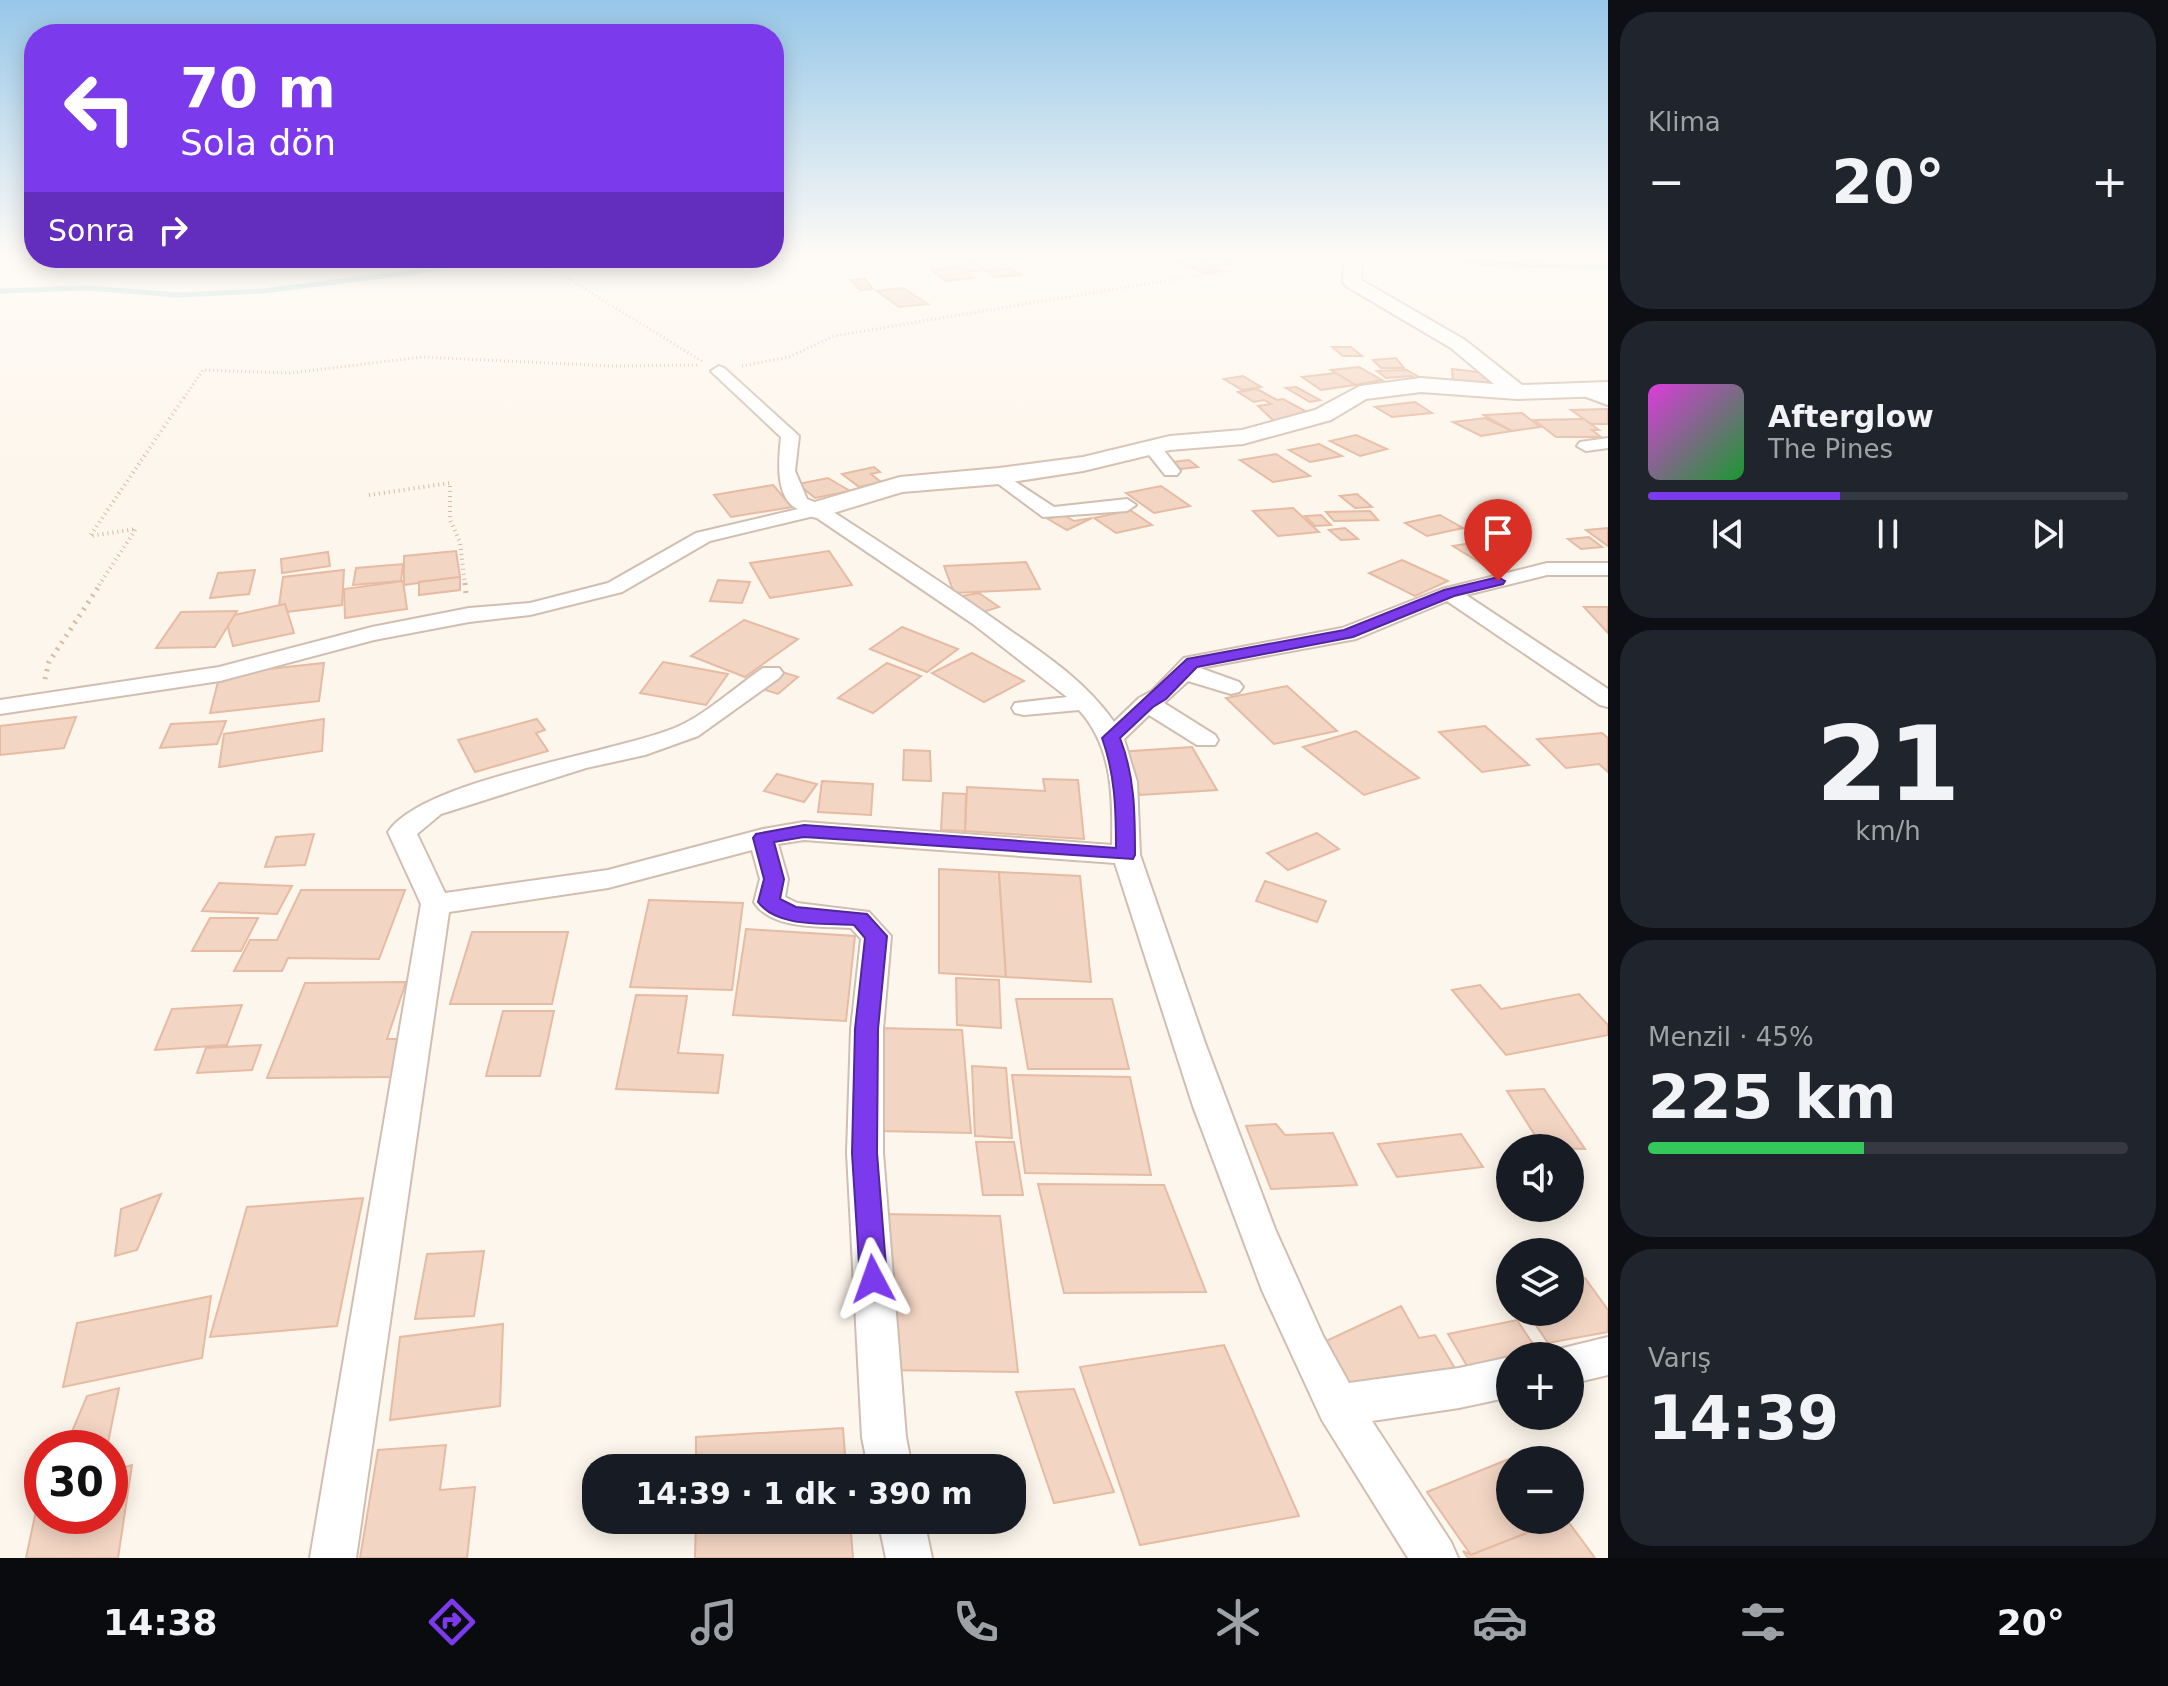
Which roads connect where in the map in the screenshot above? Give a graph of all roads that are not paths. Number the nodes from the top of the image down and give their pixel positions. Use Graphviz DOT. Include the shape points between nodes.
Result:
graph roads {
  1 [pos="1436,327"];
  2 [pos="719,371"];
  3 [pos="1517,392"];
  4 [pos="1601,394"];
  5 [pos="1608,443"];
  6 [pos="1586,446"];
  7 [pos="1152,447"];
  8 [pos="1171,471"];
  9 [pos="999,476"];
  10 [pos="1127,505"];
  11 [pos="817,510"];
  12 [pos="1608,569"];
  13 [pos="1449,593"];
  14 [pos="1183,672"];
  15 [pos="771,673"];
  16 [pos="1231,687"];
  17 [pos="1608,700"];
  18 [pos="1085,702"];
  19 [pos="1147,703"];
  20 [pos="0,707"];
  21 [pos="1024,708"];
  22 [pos="1111,738"];
  23 [pos="1206,740"];
  24 [pos="763,838"];
  25 [pos="1126,855"];
  26 [pos="436,904"];
  27 [pos="1608,1356"];
  28 [pos="1584,1361"];
  29 [pos="1496,1380"];
  30 [pos="1337,1405"];
  31 [pos="887,1454"];
  32 [pos="904,1534"];
  33 [pos="333,1558"];
  34 [pos="909,1558"];
  35 [pos="1435,1558"];
  1 -- 3 [label="street"];
  2 -- 11 [label="street" via="790,436 786,471 799,502"];
  3 -- 4 [label="street"];
  3 -- 7 [label="street" via="1421,385 1360,393 1323,415 1275,431"];
  5 -- 6 [label="street"];
  7 -- 8 [label="street"];
  7 -- 9 [label="street"];
  9 -- 10 [label="street" via="1050,513"];
  9 -- 11 [label="street" via="900,485"];
  11 -- 18 [label="street" via="979,618 1067,682"];
  11 -- 20 [label="street" via="703,537 615,588 530,609 372,634 220,674"];
  12 -- 13 [label="street" via="1547,569"];
  13 -- 14 [label="street" via="1348,634 1192,663"];
  13 -- 17 [label="street"];
  14 -- 16 [label="street"];
  14 -- 19 [label="street"];
  15 -- 26 [label="street" via="689,731 432,808 402,832"];
  18 -- 21 [label="street"];
  18 -- 22 [label="street"];
  19 -- 22 [label="street"];
  19 -- 23 [label="street"];
  22 -- 25 [label="street" via="1126,805"];
  24 -- 25 [label="street" via="804,831"];
  24 -- 26 [label="street" via="608,879"];
  24 -- 31 [label="street" via="774,879 769,902 792,913 859,919 876,936 867,1029 865,1153"];
  25 -- 30 [label="street" via="1247,1208"];
  26 -- 33 [label="street"];
  27 -- 28 [label="street"];
  29 -- 30 [label="street"];
  30 -- 35 [label="street"];
  32 -- 34 [label="street"];
}
